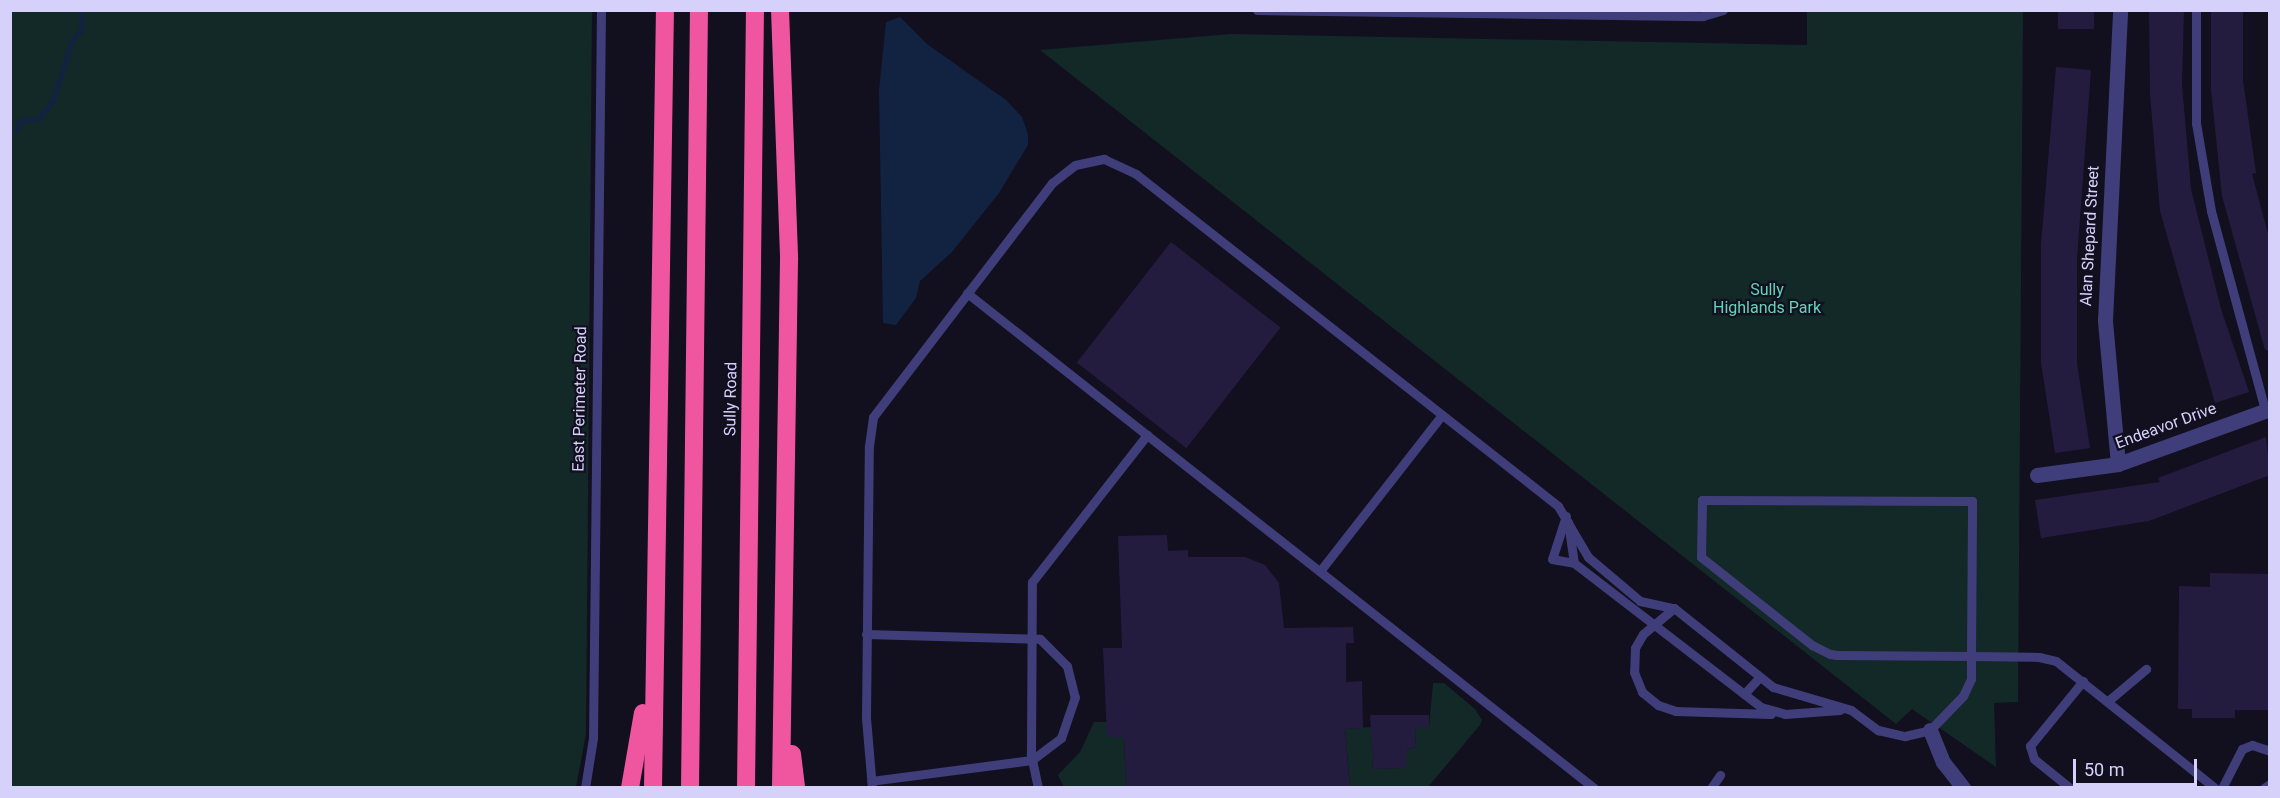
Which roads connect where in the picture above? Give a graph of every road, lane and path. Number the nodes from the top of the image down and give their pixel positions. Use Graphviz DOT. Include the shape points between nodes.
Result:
graph roads {
  1 [pos="601,10"];
  2 [pos="664,10"];
  3 [pos="699,10"];
  4 [pos="755,10"];
  5 [pos="780,10"];
  6 [pos="1257,10"];
  7 [pos="1723,10"];
  8 [pos="2120,10"];
  9 [pos="2196,10"];
  10 [pos="967,292"];
  11 [pos="2267,410"];
  12 [pos="1442,415"];
  13 [pos="1147,435"];
  14 [pos="2118,464"];
  15 [pos="2037,475"];
  16 [pos="1566,514"];
  17 [pos="1574,563"];
  18 [pos="1320,571"];
  19 [pos="655,573"];
  20 [pos="1674,608"];
  21 [pos="786,611"];
  22 [pos="1653,625"];
  23 [pos="866,634"];
  24 [pos="1030,636"];
  25 [pos="1971,656"];
  26 [pos="2146,669"];
  27 [pos="1760,676"];
  28 [pos="2083,681"];
  29 [pos="1744,694"];
  30 [pos="2108,701"];
  31 [pos="1851,710"];
  32 [pos="1785,714"];
  33 [pos="1930,730"];
  34 [pos="2270,751"];
  35 [pos="1032,760"];
  36 [pos="1720,776"];
  37 [pos="871,784"];
  38 [pos="2270,784"];
  39 [pos="1961,787"];
  40 [pos="585,788"];
  41 [pos="630,788"];
  42 [pos="653,788"];
  43 [pos="690,788"];
  44 [pos="746,788"];
  45 [pos="781,788"];
  46 [pos="796,788"];
  47 [pos="1038,788"];
  48 [pos="1593,788"];
  49 [pos="1711,788"];
  50 [pos="2070,788"];
  51 [pos="2215,788"];
  52 [pos="2222,788"];
  53 [pos="2264,788"];
  1 -- 40 [label="lane, East Perimeter Road" via="593,738"];
  2 -- 19 [label="highway"];
  3 -- 43 [label="highway"];
  4 -- 44 [label="highway, Sully Road"];
  5 -- 21 [label="highway" via="789,260"];
  6 -- 7 [label="lane" via="1691,16"];
  8 -- 14 [label="street, Alan Shepard Street" via="2105,320"];
  9 -- 11 [label="lane" via="2196,123 2209,200"];
  10 -- 12 [label="lane" via="1060,175 1085,162 1112,161 1136,174"];
  10 -- 13 [label="lane"];
  10 -- 23 [label="lane" via="873,417"];
  11 -- 14 [label="street, Endeavor Drive"];
  12 -- 16 [label="lane"];
  12 -- 18 [label="lane"];
  13 -- 18 [label="lane"];
  13 -- 24 [label="lane" via="1035,574"];
  14 -- 15 [label="street, Endeavor Drive"];
  16 -- 17 [label="lane"];
  16 -- 17 [label="lane" via="1552,559"];
  16 -- 20 [label="lane" via="1588,557 1641,601"];
  17 -- 22 [label="lane"];
  18 -- 48 [label="lane"];
  19 -- 41 [label="highway" via="641,737"];
  19 -- 42 [label="highway"];
  20 -- 22 [label="lane"];
  20 -- 27 [label="lane"];
  21 -- 45 [label="highway"];
  21 -- 46 [label="highway"];
  22 -- 29 [label="lane"];
  22 -- 32 [label="lane" via="1637,641 1633,664 1636,682 1649,699 1676,711"];
  23 -- 24 [label="lane"];
  23 -- 37 [label="lane" via="866,732"];
  24 -- 35 [label="lane"];
  24 -- 35 [label="lane" via="1059,655 1075,697 1061,738"];
  25 -- 25 [label="lane" via="1972,501 1702,500 1701,557 1812,645 1836,655"];
  25 -- 28 [label="lane" via="2049,658"];
  25 -- 33 [label="lane" via="1971,679 1963,696"];
  26 -- 30 [label="lane"];
  27 -- 29 [label="lane"];
  27 -- 31 [label="lane" via="1795,696"];
  28 -- 30 [label="lane"];
  28 -- 50 [label="lane" via="2030,746 2034,759"];
  29 -- 32 [label="lane" via="1761,707"];
  30 -- 51 [label="lane"];
  31 -- 32 [label="lane"];
  31 -- 33 [label="lane" via="1892,735"];
  33 -- 39 [label="street" via="1943,762"];
  34 -- 52 [label="lane" via="2252,746 2242,749"];
  35 -- 37 [label="lane"];
  35 -- 47 [label="lane"];
  36 -- 49 [label="lane"];
  38 -- 53 [label="lane"];
}
